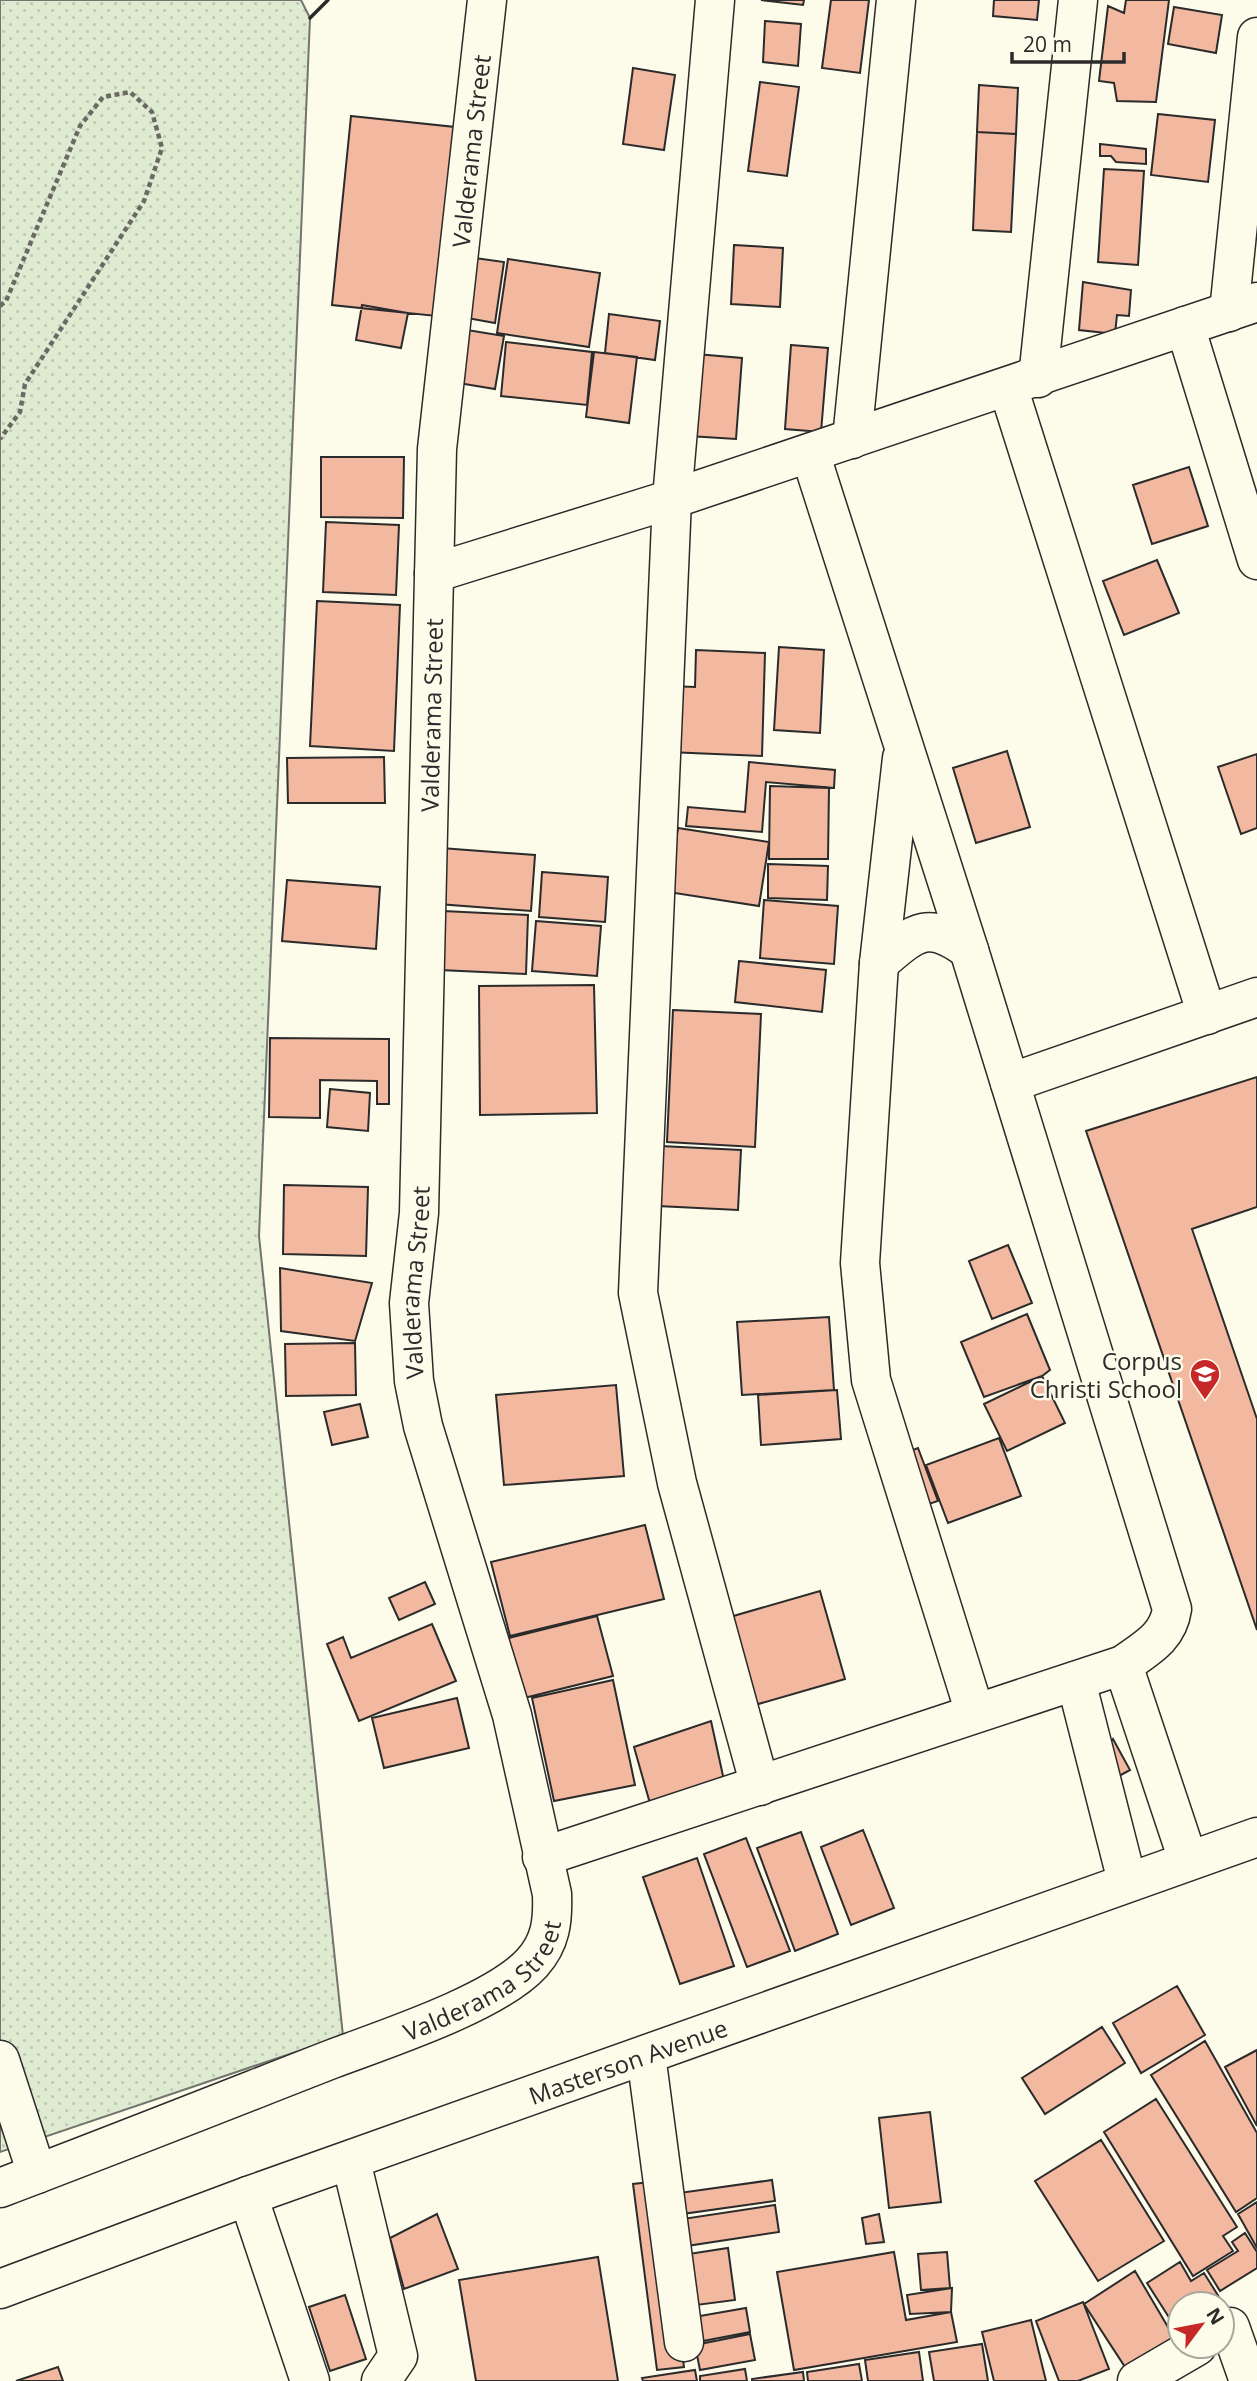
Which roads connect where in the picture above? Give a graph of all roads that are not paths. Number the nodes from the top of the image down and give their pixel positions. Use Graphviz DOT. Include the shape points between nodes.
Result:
graph roads {
  1 [pos="487,0"];
  2 [pos="715,0"];
  3 [pos="896,0"];
  4 [pos="1078,0"];
  5 [pos="1257,37"];
  6 [pos="1243,307"];
  7 [pos="1185,327"];
  8 [pos="1023,383"];
  9 [pos="852,439"];
  10 [pos="810,453"];
  11 [pos="673,499"];
  12 [pos="1257,560"];
  13 [pos="434,573"];
  14 [pos="904,742"];
  15 [pos="969,950"];
  16 [pos="879,963"];
  17 [pos="1257,997"];
  18 [pos="1207,1015"];
  19 [pos="1010,1083"];
  20 [pos="1123,1665"];
  21 [pos="1076,1681"];
  22 [pos="975,1713"];
  23 [pos="760,1786"];
  24 [pos="1257,1837"];
  25 [pos="542,1857"];
  26 [pos="1188,1860"];
  27 [pos="1126,1881"];
  28 [pos="646,2055"];
  29 [pos="0,2060"];
  30 [pos="351,2161"];
  31 [pos="37,2174"];
  32 [pos="0,2188"];
  33 [pos="248,2196"];
  34 [pos="0,2289"];
  35 [pos="1236,2323"];
  36 [pos="684,2342"];
  37 [pos="1173,2360"];
  38 [pos="310,2381"];
  39 [pos="381,2381"];
  40 [pos="1137,2381"];
  41 [pos="1249,2381"];
  1 -- 13 [label="street, Valderama Street" via="437,449"];
  2 -- 11 [label="street"];
  3 -- 9 [label="street"];
  4 -- 8 [label="street"];
  5 -- 6 [label="street"];
  6 -- 7 [label="street"];
  7 -- 8 [label="street"];
  7 -- 12 [label="street"];
  8 -- 9 [label="street"];
  8 -- 18 [label="street"];
  9 -- 10 [label="street"];
  10 -- 11 [label="street"];
  10 -- 14 [label="street"];
  11 -- 13 [label="street"];
  11 -- 23 [label="street" via="638,1293 677,1483"];
  13 -- 25 [label="street, Valderama Street" via="419,1213 409,1341 423,1426 512,1715"];
  14 -- 15 [label="street"];
  14 -- 16 [label="street"];
  15 -- 16 [label="street" via="947,934 926,932 906,939"];
  15 -- 19 [label="street"];
  16 -- 22 [label="street" via="860,1263 871,1380"];
  17 -- 18 [label="street"];
  18 -- 19 [label="street"];
  19 -- 20 [label="street" via="1172,1609 1170,1624 1160,1638"];
  20 -- 21 [label="street"];
  20 -- 26 [label="street"];
  21 -- 22 [label="street"];
  21 -- 27 [label="street"];
  22 -- 23 [label="street"];
  23 -- 25 [label="street"];
  24 -- 26 [label="street, Masterson Avenue"];
  25 -- 31 [label="street, Valderama Street" via="552,1894 553,1922 547,1944 513,1980 417,2026"];
  26 -- 27 [label="street, Masterson Avenue"];
  27 -- 28 [label="street, Masterson Avenue"];
  28 -- 30 [label="street, Masterson Avenue"];
  28 -- 36 [label="street"];
  29 -- 31 [label="street"];
  30 -- 33 [label="street, Masterson Avenue"];
  30 -- 39 [label="street" via="398,2356"];
  31 -- 32 [label="street, Valderama Street"];
  33 -- 34 [label="street, Masterson Avenue"];
  33 -- 38 [label="street"];
  35 -- 41 [label="street"];
  37 -- 40 [label="street"];
}
